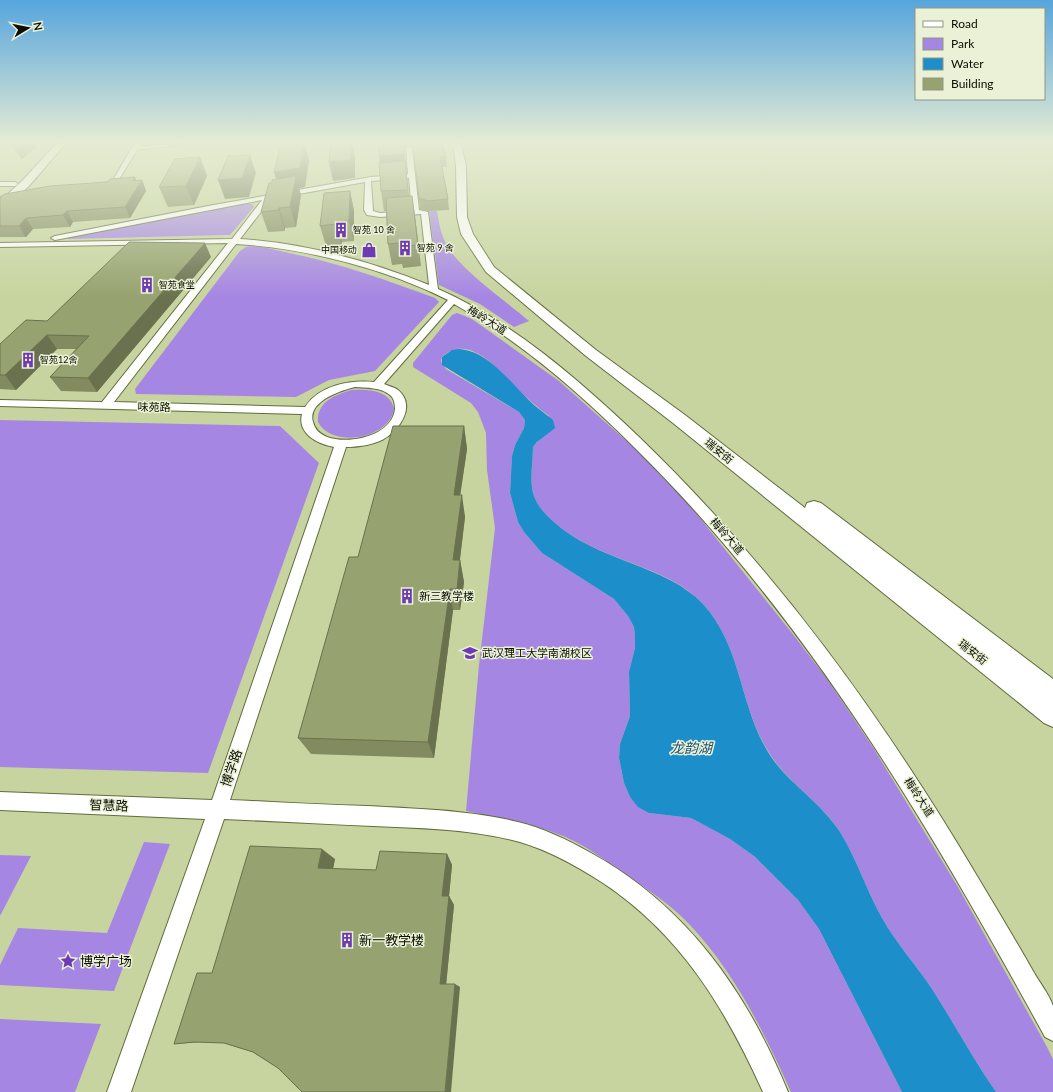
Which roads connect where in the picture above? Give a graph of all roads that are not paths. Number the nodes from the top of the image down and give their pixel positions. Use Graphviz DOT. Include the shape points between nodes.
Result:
graph roads {
  1 [pos="13,195"];
  2 [pos="281,195"];
  3 [pos="368,195"];
  4 [pos="414,195"];
  5 [pos="462,195"];
  6 [pos="471,195"];
  7 [pos="269,197"];
  8 [pos="0,206"];
  9 [pos="416,213"];
  10 [pos="234,241"];
  11 [pos="0,244"];
  12 [pos="31,244"];
  13 [pos="434,290"];
  14 [pos="454,299"];
  15 [pos="377,385"];
  16 [pos="0,403"];
  17 [pos="105,406"];
  18 [pos="308,411"];
  19 [pos="341,444"];
  20 [pos="1053,693"];
  21 [pos="1053,715"];
  22 [pos="0,801"];
  23 [pos="218,809"];
  24 [pos="1053,1029"];
  25 [pos="119,1092"];
  26 [pos="776,1092"];
  1 -- 8 [label="main road"];
  2 -- 7 [label="street"];
  3 -- 9 [label="street" via="370,213"];
  4 -- 9 [label="street"];
  5 -- 21 [label="main road, 瑞安街" via="462,217 467,234 490,269 504,283"];
  6 -- 20 [label="main road, 瑞安街" via="472,220 485,247 502,268 606,352 690,410"];
  7 -- 10 [label="street"];
  7 -- 12 [label="street" via="71,234"];
  9 -- 13 [label="street" via="424,212"];
  10 -- 12 [label="street, 梅岭大道"];
  10 -- 13 [label="street, 梅岭大道" via="329,256"];
  10 -- 17 [label="street"];
  11 -- 12 [label="street"];
  13 -- 14 [label="street, 梅岭大道"];
  14 -- 15 [label="street"];
  14 -- 24 [label="street, 梅岭大道" via="510,333 632,436 675,479 748,560 833,670 912,786 969,878"];
  15 -- 18 [label="street" via="355,384 333,390 320,397"];
  15 -- 19 [label="street" via="391,391 400,401 400,419 389,430 372,439"];
  16 -- 17 [label="street, 味苑路"];
  17 -- 18 [label="street, 味苑路"];
  18 -- 19 [label="street" via="308,426 314,435"];
  19 -- 23 [label="street, 博学路"];
  22 -- 23 [label="street, 智慧路"];
  23 -- 25 [label="street, 博学路"];
  23 -- 26 [label="street, 智慧路" via="475,824 528,835 595,866 661,915 703,962 760,1059"];
}
